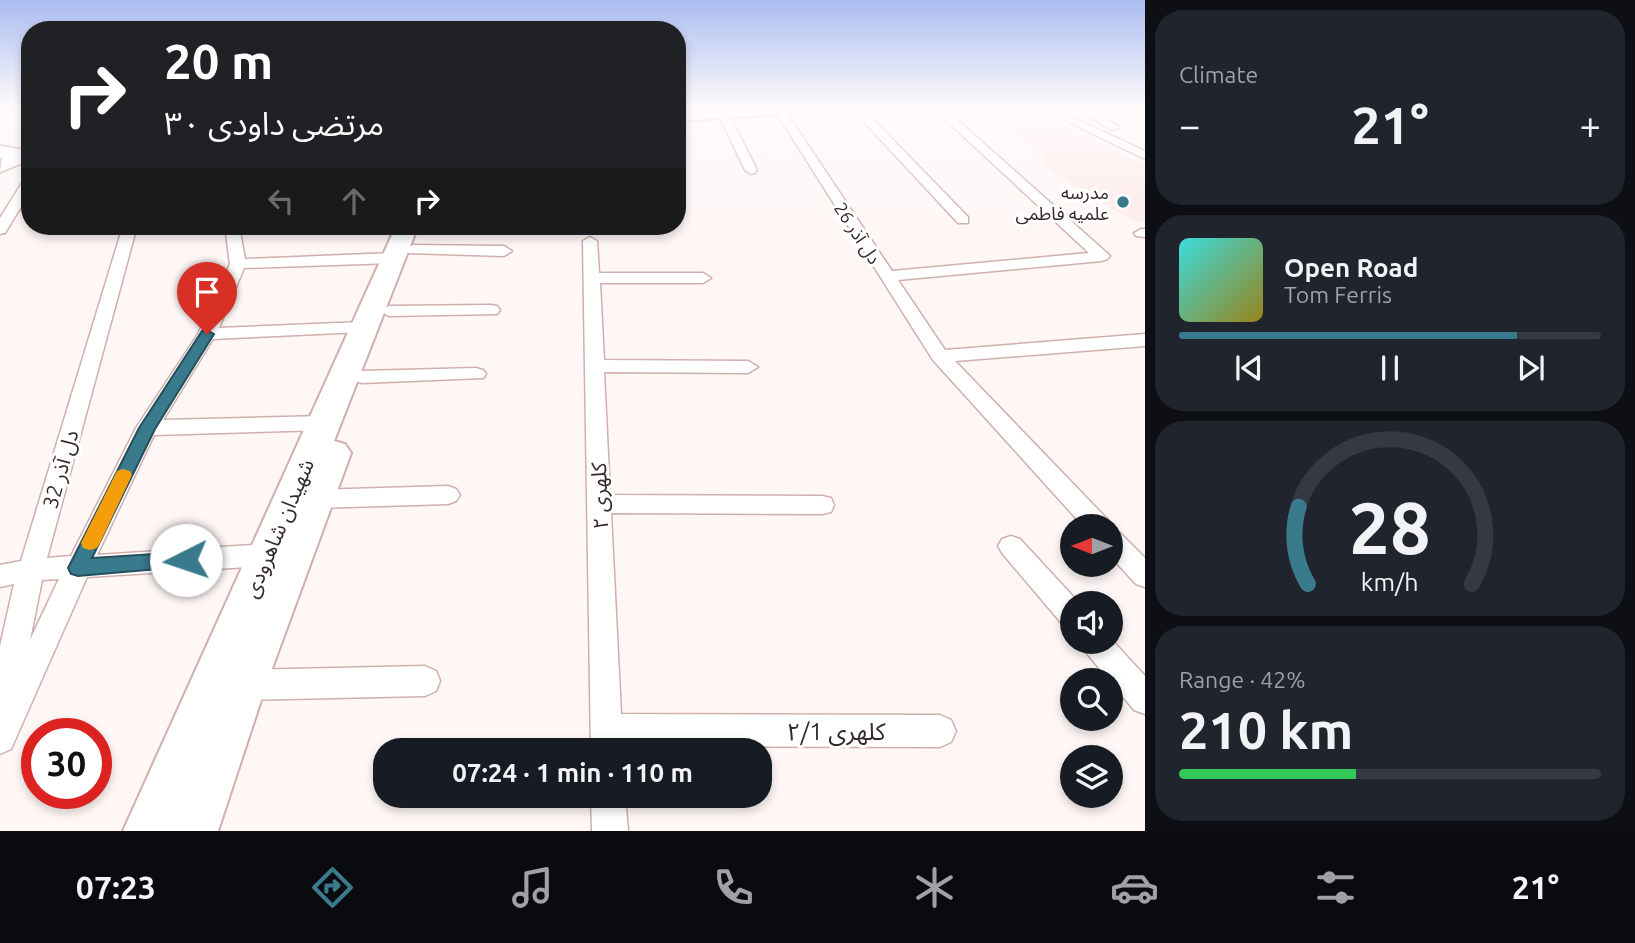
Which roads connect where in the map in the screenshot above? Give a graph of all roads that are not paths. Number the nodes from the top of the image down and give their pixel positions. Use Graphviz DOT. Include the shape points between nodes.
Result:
graph roads {
  1 [pos="741,148"];
  2 [pos="805,148"];
  3 [pos="894,148"];
  4 [pos="982,148"];
  5 [pos="21,150"];
  6 [pos="0,152"];
  7 [pos="21,165"];
  8 [pos="0,166"];
  9 [pos="751,170"];
  10 [pos="21,196"];
  11 [pos="963,220"];
  12 [pos="0,230"];
  13 [pos="127,235"];
  14 [pos="233,235"];
  15 [pos="409,240"];
  16 [pos="590,241"];
  17 [pos="504,251"];
  18 [pos="238,264"];
  19 [pos="886,276"];
  20 [pos="591,278"];
  21 [pos="703,278"];
  22 [pos="491,310"];
  23 [pos="375,319"];
  24 [pos="207,334"];
  25 [pos="1145,340"];
  26 [pos="940,356"];
  27 [pos="594,366"];
  28 [pos="748,367"];
  29 [pos="476,374"];
  30 [pos="362,377"];
  31 [pos="322,423"];
  32 [pos="147,428"];
  33 [pos="448,495"];
  34 [pos="316,499"];
  35 [pos="599,504"];
  36 [pos="822,505"];
  37 [pos="1087,514"];
  38 [pos="1011,546"];
  39 [pos="1124,554"];
  40 [pos="266,555"];
  41 [pos="78,568"];
  42 [pos="31,570"];
  43 [pos="0,576"];
  44 [pos="1145,576"];
  45 [pos="1060,601"];
  46 [pos="1106,654"];
  47 [pos="425,681"];
  48 [pos="242,685"];
  49 [pos="1145,699"];
  50 [pos="0,714"];
  51 [pos="940,731"];
  52 [pos="0,738"];
  53 [pos="607,738"];
  54 [pos="707,738"];
  55 [pos="609,808"];
  56 [pos="151,831"];
  57 [pos="190,831"];
  58 [pos="610,831"];
  1 -- 9 [label="street"];
  2 -- 19 [label="street, دل آذر 26"];
  3 -- 11 [label="street"];
  4 -- 19 [label="street" via="1102,257"];
  5 -- 6 [label="main road"];
  6 -- 8 [label="main road" via="19,157"];
  7 -- 8 [label="main road"];
  10 -- 12 [label="street"];
  13 -- 42 [label="street, دل آذر 32"];
  14 -- 18 [label="street"];
  15 -- 17 [label="street"];
  15 -- 18 [label="street"];
  15 -- 23 [label="main road, شهیدان شاهرودی"];
  16 -- 20 [label="street, کلهری ۲"];
  18 -- 24 [label="street"];
  19 -- 26 [label="street, دل آذر 26"];
  20 -- 21 [label="street"];
  20 -- 27 [label="street, کلهری ۲"];
  22 -- 23 [label="street"];
  23 -- 24 [label="street"];
  23 -- 30 [label="main road, شهیدان شاهرودی"];
  23 -- 31 [label="main road, شهیدان شاهرودی"];
  24 -- 32 [label="street"];
  25 -- 26 [label="street"];
  26 -- 37 [label="street, دل آذر 26"];
  27 -- 28 [label="street"];
  27 -- 35 [label="street, کلهری ۲"];
  29 -- 30 [label="street"];
  30 -- 34 [label="main road, شهیدان شاهرودی"];
  31 -- 32 [label="street"];
  31 -- 40 [label="main road, شهیدان شاهرودی"];
  32 -- 41 [label="street"];
  33 -- 34 [label="street"];
  34 -- 48 [label="main road, شهیدان شاهرودی"];
  35 -- 36 [label="street"];
  35 -- 53 [label="street, کلهری ۲"];
  38 -- 45 [label="street"];
  39 -- 44 [label="street"];
  40 -- 41 [label="street"];
  40 -- 56 [label="main road, شهیدان شاهرودی"];
  41 -- 42 [label="street"];
  41 -- 52 [label="street"];
  42 -- 43 [label="street"];
  42 -- 50 [label="street, دل آذر 32"];
  46 -- 49 [label="street"];
  47 -- 48 [label="street"];
  48 -- 57 [label="main road, شهیدان شاهرودی"];
  51 -- 54 [label="street, کلهری ۲/1"];
  55 -- 58 [label="street"];
}
